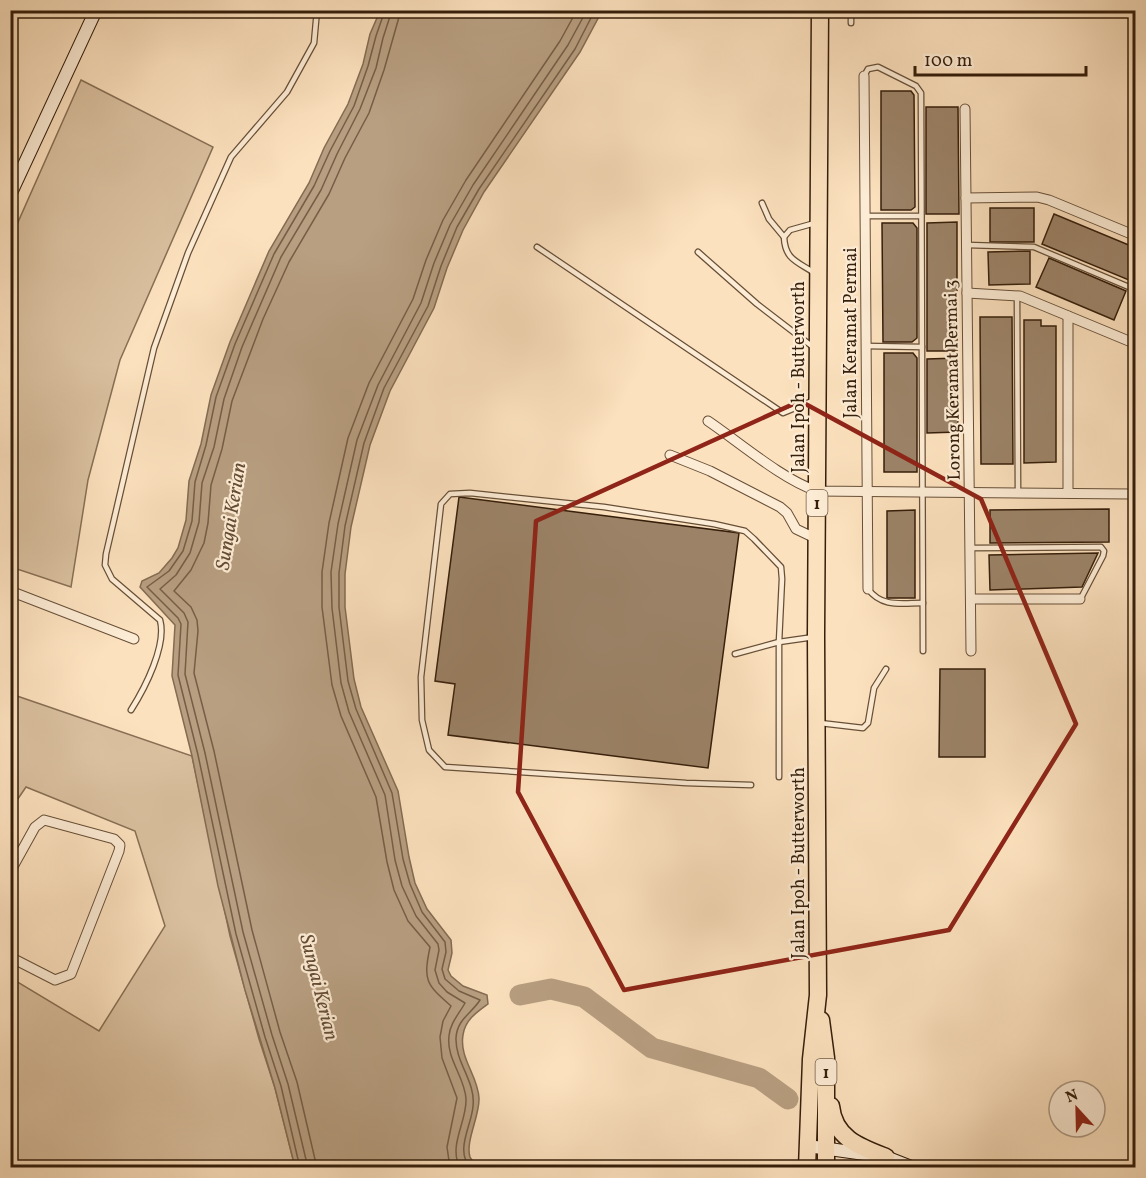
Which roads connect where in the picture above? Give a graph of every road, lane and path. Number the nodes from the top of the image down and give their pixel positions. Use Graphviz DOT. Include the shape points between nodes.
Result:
graph roads {
  1 [pos="96,10"];
  2 [pos="317,10"];
  3 [pos="820,10"];
  4 [pos="851,10"];
  5 [pos="851,23"];
  6 [pos="864,76"];
  7 [pos="965,109"];
  8 [pos="10,195"];
  9 [pos="966,198"];
  10 [pos="762,203"];
  11 [pos="866,216"];
  12 [pos="921,216"];
  13 [pos="819,223"];
  14 [pos="1136,236"];
  15 [pos="784,237"];
  16 [pos="967,245"];
  17 [pos="537,247"];
  18 [pos="698,252"];
  19 [pos="818,275"];
  20 [pos="1136,290"];
  21 [pos="967,293"];
  22 [pos="1017,296"];
  23 [pos="1068,316"];
  24 [pos="1136,344"];
  25 [pos="866,346"];
  26 [pos="922,347"];
  27 [pos="818,351"];
  28 [pos="818,398"];
  29 [pos="708,421"];
  30 [pos="670,455"];
  31 [pos="817,491"];
  32 [pos="867,492"];
  33 [pos="922,492"];
  34 [pos="970,492"];
  35 [pos="1018,493"];
  36 [pos="1068,493"];
  37 [pos="1131,494"];
  38 [pos="817,539"];
  39 [pos="970,548"];
  40 [pos="868,589"];
  41 [pos="10,591"];
  42 [pos="971,599"];
  43 [pos="1080,599"];
  44 [pos="923,603"];
  45 [pos="816,636"];
  46 [pos="134,639"];
  47 [pos="779,642"];
  48 [pos="923,651"];
  49 [pos="971,651"];
  50 [pos="735,654"];
  51 [pos="886,669"];
  52 [pos="131,710"];
  53 [pos="817,723"];
  54 [pos="779,777"];
  55 [pos="751,785"];
  56 [pos="10,872"];
  57 [pos="10,957"];
  58 [pos="818,995"];
  59 [pos="826,1058"];
  60 [pos="808,1146"];
  61 [pos="826,1149"];
  62 [pos="886,1157"];
  63 [pos="807,1167"];
  64 [pos="826,1167"];
  65 [pos="914,1167"];
  1 -- 8 [label="street"];
  2 -- 52 [label="lane" via="314,43 287,92 231,157 188,253 154,348 105,565 112,579 161,625 147,686"];
  3 -- 13 [label="highway, Jalan Ipoh - Butterworth / 1"];
  4 -- 5 [label="lane"];
  6 -- 11 [label="street, Jalan Keramat Permai"];
  6 -- 12 [label="lane" via="868,69 878,67 916,86 921,93"];
  7 -- 9 [label="street, Lorong Keramat Permai 3"];
  9 -- 14 [label="street" via="1037,197"];
  9 -- 16 [label="street, Lorong Keramat Permai 3"];
  10 -- 15 [label="lane"];
  11 -- 12 [label="lane"];
  11 -- 25 [label="street, Jalan Keramat Permai"];
  12 -- 26 [label="lane"];
  13 -- 15 [label="lane" via="790,230"];
  13 -- 19 [label="highway, Jalan Ipoh - Butterworth / 1"];
  15 -- 19 [label="lane" via="790,258"];
  16 -- 20 [label="lane" via="1034,247"];
  16 -- 21 [label="street, Lorong Keramat Permai 3"];
  17 -- 28 [label="lane" via="783,413"];
  18 -- 27 [label="lane"];
  19 -- 27 [label="highway, Jalan Ipoh - Butterworth / 1"];
  21 -- 22 [label="street"];
  21 -- 34 [label="street, Lorong Keramat Permai 3"];
  22 -- 23 [label="street"];
  22 -- 35 [label="lane"];
  23 -- 24 [label="street"];
  23 -- 36 [label="street"];
  25 -- 26 [label="lane"];
  25 -- 32 [label="street, Jalan Keramat Permai"];
  26 -- 33 [label="lane"];
  27 -- 28 [label="highway, Jalan Ipoh - Butterworth / 1"];
  28 -- 31 [label="highway, Jalan Ipoh - Butterworth / 1"];
  29 -- 31 [label="street"];
  30 -- 38 [label="street" via="780,507 796,529"];
  31 -- 32 [label="street"];
  31 -- 38 [label="highway, Jalan Ipoh - Butterworth / 1"];
  32 -- 33 [label="street"];
  32 -- 40 [label="street, Jalan Keramat Permai"];
  33 -- 34 [label="street"];
  33 -- 44 [label="lane"];
  34 -- 35 [label="street"];
  34 -- 39 [label="street, Lorong Keramat Permai 3"];
  35 -- 36 [label="street"];
  36 -- 37 [label="street"];
  38 -- 45 [label="highway, Jalan Ipoh - Butterworth / 1"];
  39 -- 42 [label="street, Lorong Keramat Permai 3"];
  39 -- 43 [label="lane" via="1101,547 1103,556"];
  40 -- 44 [label="lane" via="883,602"];
  41 -- 46 [label="street"];
  42 -- 43 [label="street"];
  42 -- 49 [label="street, Lorong Keramat Permai 3"];
  44 -- 48 [label="lane"];
  45 -- 47 [label="lane"];
  45 -- 53 [label="highway, Jalan Ipoh - Butterworth / 1"];
  47 -- 50 [label="lane"];
  47 -- 54 [label="lane"];
  47 -- 55 [label="lane" via="781,567 745,531 514,496 450,494 441,504 421,677 422,720 429,750 446,767"];
  51 -- 53 [label="lane" via="874,688 866,726"];
  53 -- 58 [label="highway, Jalan Ipoh - Butterworth / 1"];
  56 -- 57 [label="street" via="35,827 44,820 114,839 120,845 70,974 55,980"];
  58 -- 59 [label="highway, Jalan Ipoh - Butterworth / 1"];
  58 -- 60 [label="highway, Jalan Ipoh - Butterworth / 1"];
  59 -- 61 [label="highway, Jalan Ipoh - Butterworth / 1"];
  59 -- 62 [label="highway" via="835,1122 849,1141"];
  60 -- 61 [label="street"];
  60 -- 63 [label="highway, Jalan Ipoh - Butterworth / 1"];
  61 -- 62 [label="street"];
  61 -- 64 [label="highway, Jalan Ipoh - Butterworth / 1"];
  62 -- 65 [label="street"];
}
